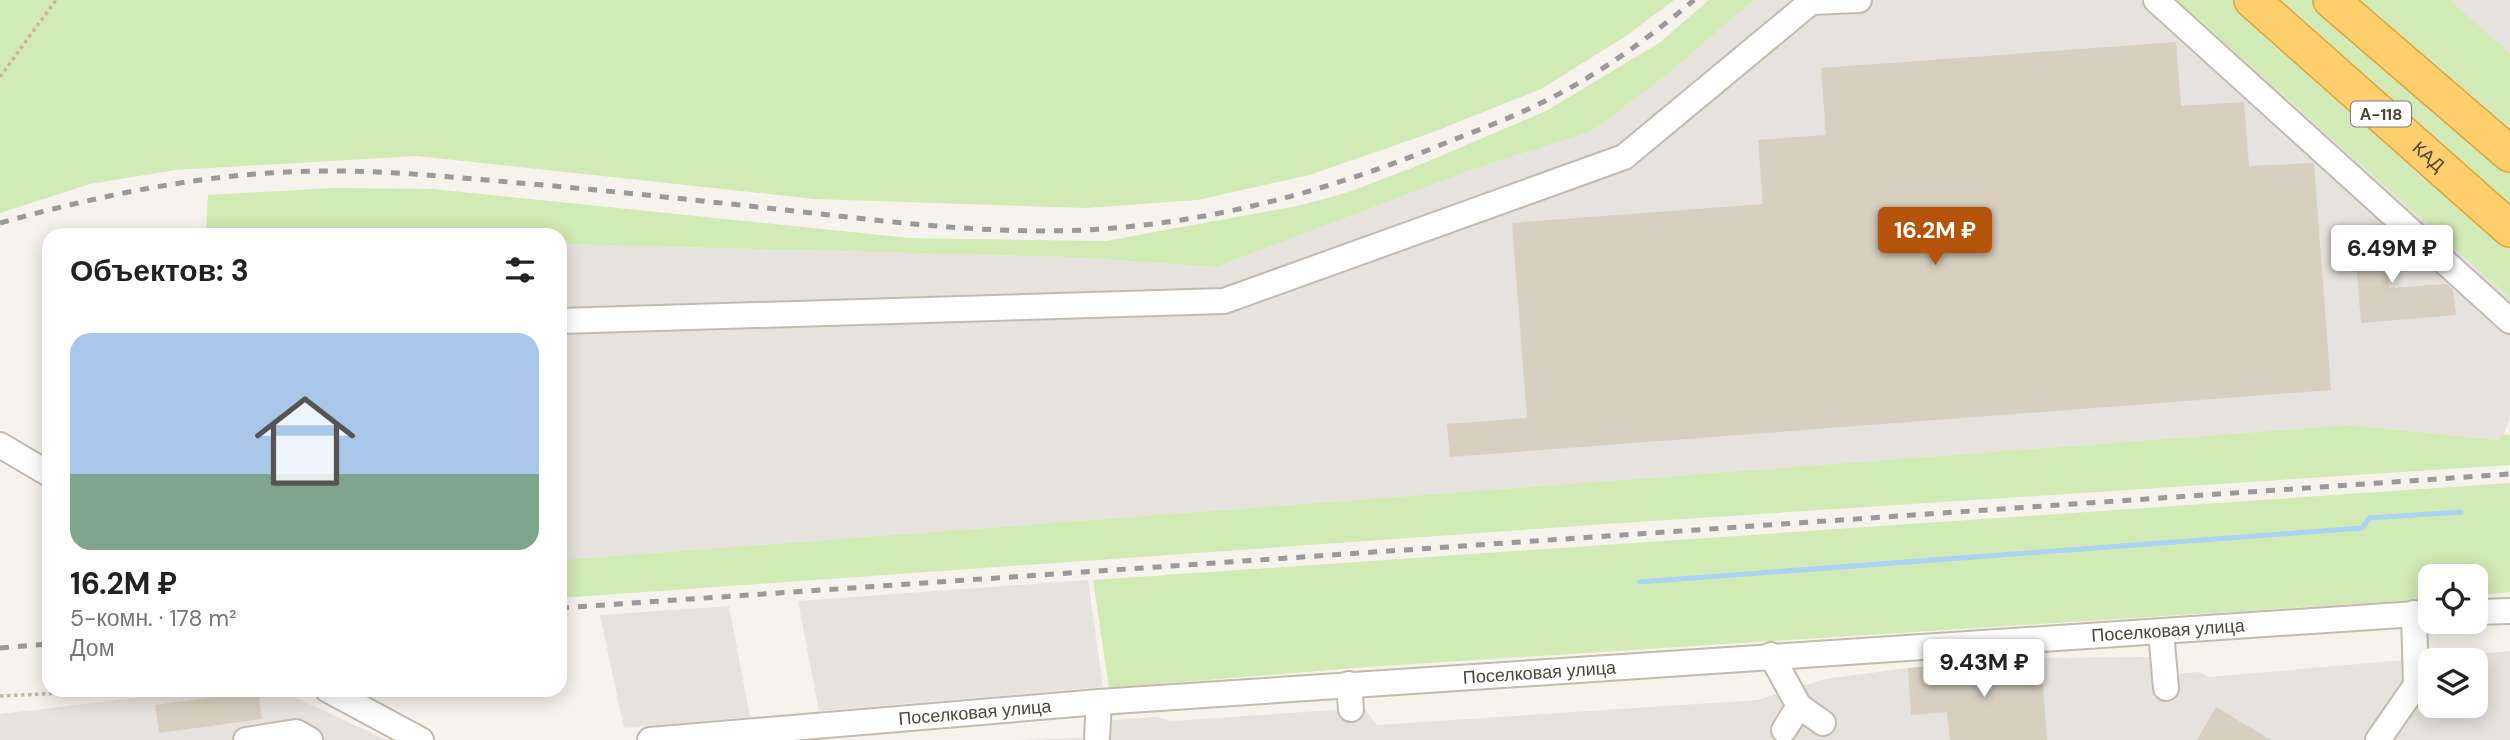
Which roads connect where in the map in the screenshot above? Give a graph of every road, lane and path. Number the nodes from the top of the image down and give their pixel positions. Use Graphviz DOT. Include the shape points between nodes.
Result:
graph roads {
  1 [pos="56,0"];
  2 [pos="1859,0"];
  3 [pos="2155,0"];
  4 [pos="2252,0"];
  5 [pos="2331,0"];
  6 [pos="0,77"];
  7 [pos="2510,154"];
  8 [pos="2510,229"];
  9 [pos="567,321"];
  10 [pos="2510,321"];
  11 [pos="0,445"];
  12 [pos="42,470"];
  13 [pos="2510,611"];
  14 [pos="2488,612"];
  15 [pos="2418,613"];
  16 [pos="2161,632"];
  17 [pos="2420,634"];
  18 [pos="1771,655"];
  19 [pos="1349,684"];
  20 [pos="2166,688"];
  21 [pos="42,694"];
  22 [pos="0,696"];
  23 [pos="341,697"];
  24 [pos="1100,702"];
  25 [pos="1799,706"];
  26 [pos="1351,709"];
  27 [pos="1823,723"];
  28 [pos="1784,730"];
  29 [pos="1097,737"];
  30 [pos="246,740"];
  31 [pos="310,740"];
  32 [pos="421,740"];
  33 [pos="650,740"];
  34 [pos="2378,740"];
  1 -- 6 [label="path"];
  2 -- 9 [label="street" via="1811,2 1624,157 1224,301"];
  3 -- 10 [label="street"];
  4 -- 8 [label="highway, КАД / А-118"];
  5 -- 7 [label="highway, А-118"];
  11 -- 12 [label="street"];
  13 -- 14 [label="street"];
  15 -- 16 [label="street, Поселковая улица"];
  16 -- 18 [label="street, Поселковая улица"];
  16 -- 20 [label="street"];
  17 -- 34 [label="street" via="2416,685"];
  18 -- 19 [label="street, Поселковая улица"];
  18 -- 25 [label="street"];
  19 -- 24 [label="street, Поселковая улица"];
  19 -- 26 [label="street"];
  21 -- 22 [label="path"];
  23 -- 32 [label="street"];
  24 -- 29 [label="street"];
  24 -- 33 [label="street, Поселковая улица"];
  25 -- 27 [label="street"];
  25 -- 28 [label="street"];
  30 -- 31 [label="street" via="296,732"];
}
